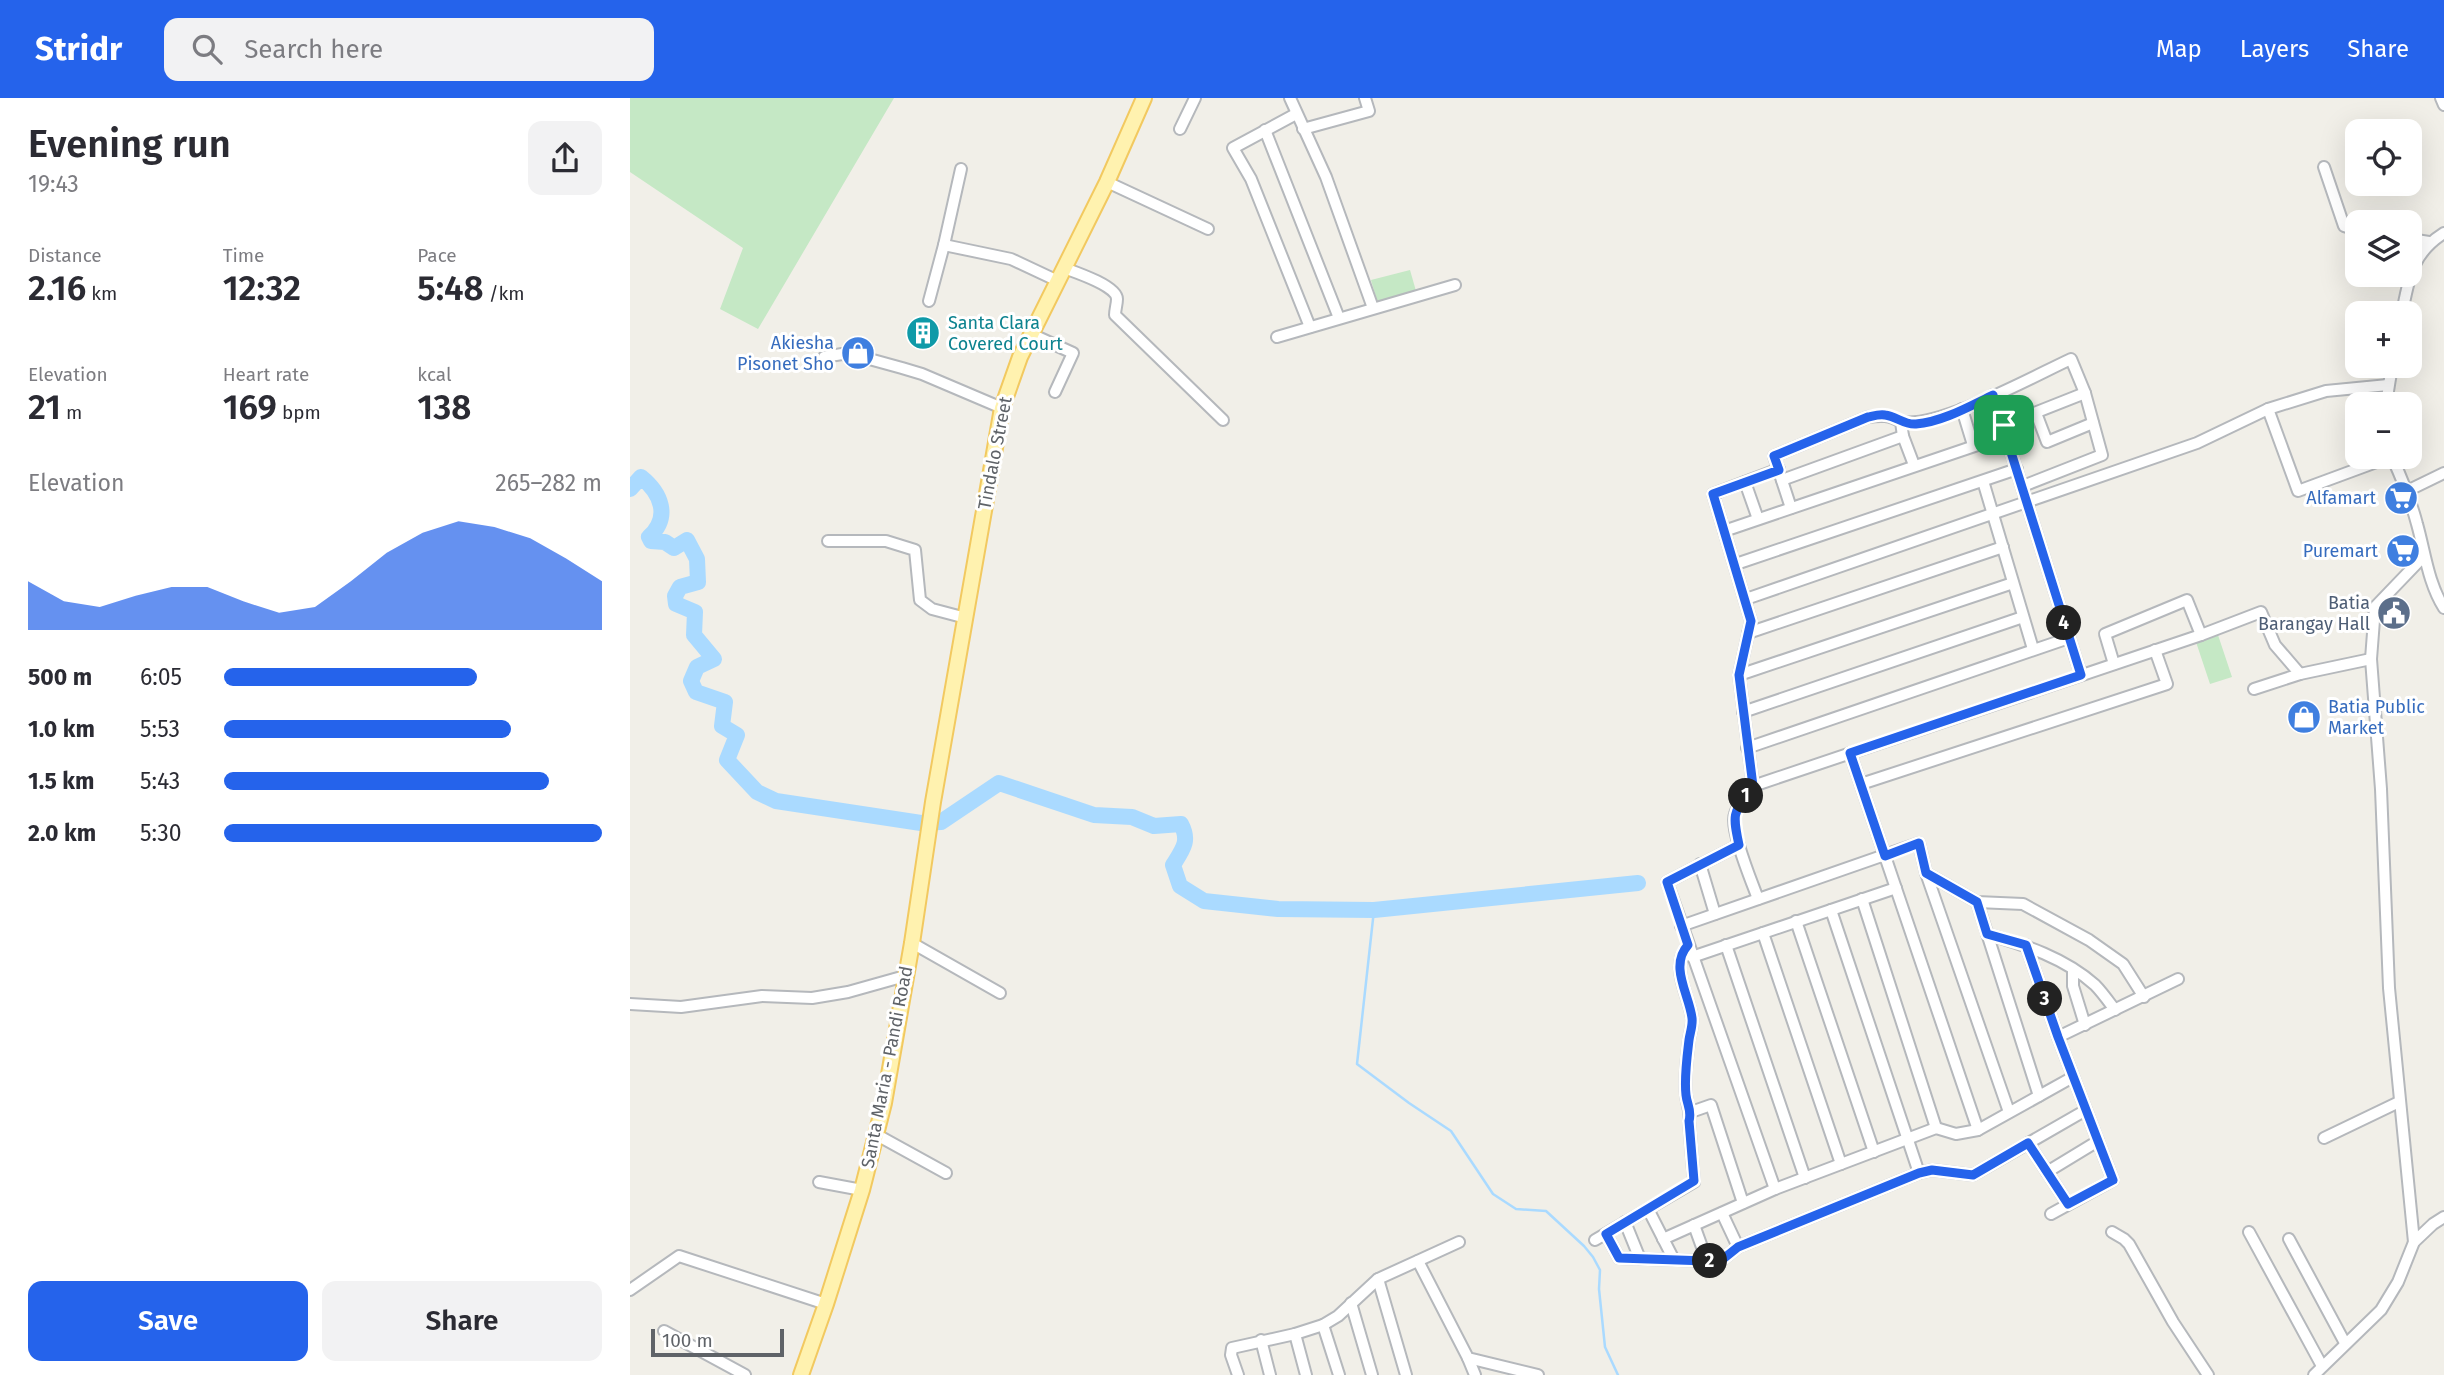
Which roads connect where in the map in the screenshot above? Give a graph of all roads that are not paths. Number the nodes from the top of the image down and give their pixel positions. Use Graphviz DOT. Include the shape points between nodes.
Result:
graph roads {
  1 [pos="1144,98"];
  2 [pos="1195,98"];
  3 [pos="1290,98"];
  4 [pos="1365,98"];
  5 [pos="2441,98"];
  6 [pos="2444,105"];
  7 [pos="1296,114"];
  8 [pos="1180,129"];
  9 [pos="1303,129"];
  10 [pos="1265,130"];
  11 [pos="2324,167"];
  12 [pos="961,169"];
  13 [pos="1107,182"];
  14 [pos="2345,226"];
  15 [pos="1208,229"];
  16 [pos="2444,233"];
  17 [pos="2422,241"];
  18 [pos="2430,242"];
  19 [pos="944,245"];
  20 [pos="1061,275"];
  21 [pos="1455,285"];
  22 [pos="929,301"];
  23 [pos="2404,301"];
  24 [pos="1373,308"];
  25 [pos="1339,318"];
  26 [pos="1310,327"];
  27 [pos="1031,334"];
  28 [pos="1277,337"];
  29 [pos="824,357"];
  30 [pos="2389,378"];
  31 [pos="2388,385"];
  32 [pos="1055,392"];
  33 [pos="2387,392"];
  34 [pos="2085,393"];
  35 [pos="1993,395"];
  36 [pos="1002,408"];
  37 [pos="1962,409"];
  38 [pos="2268,409"];
  39 [pos="2036,413"];
  40 [pos="1223,420"];
  41 [pos="1902,422"];
  42 [pos="2093,423"];
  43 [pos="2005,430"];
  44 [pos="1903,436"];
  45 [pos="1973,445"];
  46 [pos="1914,465"];
  47 [pos="2018,469"];
  48 [pos="2358,469"];
  49 [pos="2397,469"];
  50 [pos="2444,473"];
  51 [pos="1780,475"];
  52 [pos="1983,481"];
  53 [pos="1745,482"];
  54 [pos="2023,486"];
  55 [pos="2407,491"];
  56 [pos="2028,503"];
  57 [pos="1791,508"];
  58 [pos="1993,515"];
  59 [pos="1758,519"];
  60 [pos="1724,531"];
  61 [pos="828,541"];
  62 [pos="2003,547"];
  63 [pos="2423,557"];
  64 [pos="1735,564"];
  65 [pos="2013,583"];
  66 [pos="1746,598"];
  67 [pos="2444,608"];
  68 [pos="2024,617"];
  69 [pos="966,618"];
  70 [pos="1748,633"];
  71 [pos="2201,635"];
  72 [pos="2069,638"];
  73 [pos="2033,649"];
  74 [pos="2155,650"];
  75 [pos="2371,659"];
  76 [pos="2114,664"];
  77 [pos="2300,674"];
  78 [pos="1739,675"];
  79 [pos="2081,675"];
  80 [pos="2254,689"];
  81 [pos="1743,712"];
  82 [pos="1747,748"];
  83 [pos="1850,753"];
  84 [pos="1861,784"];
  85 [pos="1753,786"];
  86 [pos="927,834"];
  87 [pos="1739,845"];
  88 [pos="1885,856"];
  89 [pos="1700,864"];
  90 [pos="1926,873"];
  91 [pos="1896,888"];
  92 [pos="1758,899"];
  93 [pos="1862,899"];
  94 [pos="1977,902"];
  95 [pos="1831,910"];
  96 [pos="1716,914"];
  97 [pos="1796,921"];
  98 [pos="1681,926"];
  99 [pos="1763,933"];
  100 [pos="1987,934"];
  101 [pos="912,943"];
  102 [pos="1688,945"];
  103 [pos="1726,945"];
  104 [pos="2026,945"];
  105 [pos="1692,957"];
  106 [pos="2073,970"];
  107 [pos="905,976"];
  108 [pos="2178,979"];
  109 [pos="1000,993"];
  110 [pos="2144,997"];
  111 [pos="630,1004"];
  112 [pos="2115,1010"];
  113 [pos="1711,1011"];
  114 [pos="1692,1019"];
  115 [pos="2085,1024"];
  116 [pos="2058,1037"];
  117 [pos="2073,1077"];
  118 [pos="2039,1096"];
  119 [pos="2399,1102"];
  120 [pos="2086,1110"];
  121 [pos="1691,1112"];
  122 [pos="2009,1112"];
  123 [pos="1936,1128"];
  124 [pos="1978,1130"];
  125 [pos="877,1135"];
  126 [pos="2324,1138"];
  127 [pos="1908,1139"];
  128 [pos="2098,1141"];
  129 [pos="2028,1143"];
  130 [pos="1874,1152"];
  131 [pos="1840,1164"];
  132 [pos="2047,1172"];
  133 [pos="946,1173"];
  134 [pos="1919,1173"];
  135 [pos="1805,1178"];
  136 [pos="819,1182"];
  137 [pos="1775,1189"];
  138 [pos="862,1190"];
  139 [pos="1743,1203"];
  140 [pos="2068,1204"];
  141 [pos="1648,1209"];
  142 [pos="1722,1213"];
  143 [pos="2051,1214"];
  144 [pos="2444,1217"];
  145 [pos="1626,1222"];
  146 [pos="1694,1225"];
  147 [pos="2112,1232"];
  148 [pos="2249,1232"];
  149 [pos="1606,1234"];
  150 [pos="1663,1239"];
  151 [pos="2288,1239"];
  152 [pos="1595,1240"];
  153 [pos="1459,1242"];
  154 [pos="2414,1242"];
  155 [pos="1738,1247"];
  156 [pos="1640,1259"];
  157 [pos="1674,1260"];
  158 [pos="1418,1261"];
  159 [pos="1707,1261"];
  160 [pos="1378,1279"];
  161 [pos="630,1290"];
  162 [pos="1351,1303"];
  163 [pos="827,1304"];
  164 [pos="1323,1325"];
  165 [pos="664,1331"];
  166 [pos="1296,1334"];
  167 [pos="1261,1340"];
  168 [pos="2345,1343"];
  169 [pos="1468,1358"];
  170 [pos="2318,1371"];
  171 [pos="745,1375"];
  172 [pos="801,1375"];
  173 [pos="1238,1375"];
  174 [pos="1270,1375"];
  175 [pos="1306,1375"];
  176 [pos="1339,1375"];
  177 [pos="1373,1375"];
  178 [pos="1406,1375"];
  179 [pos="1475,1375"];
  180 [pos="1538,1375"];
  181 [pos="2208,1375"];
  1 -- 13 [label="main road, Tindalo Street"];
  2 -- 8 [label="street"];
  3 -- 7 [label="street"];
  4 -- 9 [label="street" via="1369,111"];
  5 -- 6 [label="street"];
  7 -- 9 [label="street"];
  7 -- 10 [label="street"];
  9 -- 24 [label="street" via="1326,177"];
  10 -- 25 [label="street"];
  10 -- 26 [label="street" via="1233,148 1251,178"];
  11 -- 14 [label="street"];
  12 -- 19 [label="street"];
  13 -- 15 [label="street"];
  13 -- 20 [label="main road, Tindalo Street"];
  16 -- 18 [label="street"];
  17 -- 18 [label="street"];
  18 -- 23 [label="street" via="2411,269"];
  19 -- 20 [label="street"];
  19 -- 22 [label="street"];
  20 -- 27 [label="main road, Tindalo Street"];
  20 -- 40 [label="street" via="1092,278 1115,293 1115,315"];
  21 -- 24 [label="street"];
  24 -- 25 [label="street"];
  25 -- 26 [label="street"];
  26 -- 28 [label="street"];
  27 -- 32 [label="street" via="1073,353"];
  27 -- 36 [label="main road, Tindalo Street"];
  29 -- 36 [label="street" via="842,354 902,368"];
  30 -- 31 [label="street"];
  31 -- 33 [label="street"];
  31 -- 38 [label="street" via="2326,391"];
  34 -- 35 [label="street" via="2071,359"];
  34 -- 39 [label="street"];
  34 -- 42 [label="street"];
  35 -- 37 [label="street"];
  35 -- 43 [label="street"];
  36 -- 69 [label="main road, Tindalo Street"];
  37 -- 41 [label="street" via="1915,425"];
  37 -- 45 [label="street"];
  38 -- 48 [label="street" via="2298,491"];
  38 -- 56 [label="street" via="2197,443"];
  39 -- 42 [label="street" via="2047,442"];
  39 -- 43 [label="street"];
  41 -- 44 [label="street"];
  41 -- 51 [label="street" via="1883,414 1868,417 1774,456"];
  42 -- 54 [label="street" via="2102,455"];
  43 -- 45 [label="street"];
  43 -- 47 [label="street"];
  44 -- 46 [label="street"];
  44 -- 51 [label="street"];
  45 -- 46 [label="street"];
  46 -- 57 [label="street"];
  47 -- 52 [label="street"];
  47 -- 54 [label="street"];
  49 -- 55 [label="street"];
  50 -- 55 [label="street"];
  51 -- 53 [label="street"];
  51 -- 57 [label="street"];
  52 -- 58 [label="street"];
  52 -- 64 [label="street"];
  53 -- 59 [label="street"];
  53 -- 60 [label="street" via="1713,494"];
  54 -- 56 [label="street"];
  55 -- 63 [label="street"];
  56 -- 58 [label="street"];
  56 -- 72 [label="street"];
  57 -- 59 [label="street"];
  58 -- 62 [label="street"];
  58 -- 66 [label="street"];
  59 -- 60 [label="street"];
  60 -- 64 [label="street"];
  61 -- 69 [label="street" via="886,541 915,550 920,600 932,609"];
  62 -- 65 [label="street"];
  62 -- 70 [label="street"];
  63 -- 67 [label="street"];
  63 -- 75 [label="street" via="2375,607"];
  64 -- 66 [label="street"];
  65 -- 68 [label="street"];
  65 -- 78 [label="street"];
  66 -- 70 [label="street" via="1751,621"];
  68 -- 73 [label="street"];
  68 -- 81 [label="street"];
  69 -- 86 [label="main road, Tindalo Street"];
  70 -- 78 [label="street"];
  71 -- 74 [label="street"];
  71 -- 76 [label="street" via="2187,600 2105,634"];
  71 -- 77 [label="street" via="2261,612 2275,645"];
  72 -- 73 [label="street"];
  72 -- 79 [label="street"];
  73 -- 82 [label="street"];
  74 -- 76 [label="street"];
  74 -- 84 [label="street" via="2167,684"];
  75 -- 77 [label="street"];
  75 -- 119 [label="street"];
  76 -- 79 [label="street"];
  77 -- 80 [label="street"];
  78 -- 81 [label="street"];
  79 -- 83 [label="street"];
  81 -- 82 [label="street"];
  82 -- 85 [label="street"];
  83 -- 84 [label="street"];
  83 -- 85 [label="street"];
  84 -- 88 [label="street"];
  85 -- 87 [label="street" via="1733,818"];
  86 -- 101 [label="main road, Santa Maria - Pandi Road"];
  87 -- 89 [label="street"];
  87 -- 92 [label="street"];
  88 -- 90 [label="street" via="1919,843"];
  88 -- 91 [label="street"];
  88 -- 92 [label="street"];
  89 -- 96 [label="street"];
  89 -- 98 [label="street" via="1667,882"];
  90 -- 94 [label="street"];
  90 -- 122 [label="street"];
  91 -- 93 [label="street"];
  91 -- 124 [label="street"];
  92 -- 96 [label="street"];
  93 -- 95 [label="street"];
  93 -- 123 [label="street"];
  94 -- 100 [label="street"];
  94 -- 110 [label="street" via="2024,904 2089,940 2123,964"];
  95 -- 97 [label="street"];
  95 -- 127 [label="street"];
  96 -- 98 [label="street"];
  97 -- 99 [label="street"];
  97 -- 130 [label="street"];
  98 -- 102 [label="street"];
  99 -- 103 [label="street"];
  99 -- 131 [label="street"];
  100 -- 104 [label="street"];
  100 -- 118 [label="street"];
  101 -- 107 [label="main road, Santa Maria - Pandi Road"];
  101 -- 109 [label="street"];
  102 -- 105 [label="street"];
  102 -- 114 [label="street" via="1680,964"];
  103 -- 105 [label="street"];
  103 -- 135 [label="street"];
  104 -- 106 [label="street"];
  104 -- 116 [label="street"];
  105 -- 113 [label="street"];
  106 -- 112 [label="street" via="2095,985"];
  106 -- 115 [label="street"];
  107 -- 111 [label="street" via="812,998 762,996 672,1007"];
  107 -- 125 [label="main road, Santa Maria - Pandi Road"];
  108 -- 110 [label="street"];
  110 -- 112 [label="street"];
  112 -- 115 [label="street"];
  113 -- 114 [label="street"];
  113 -- 137 [label="street"];
  114 -- 121 [label="street" via="1686,1096"];
  115 -- 116 [label="street"];
  116 -- 117 [label="street"];
  117 -- 118 [label="street"];
  117 -- 120 [label="street"];
  118 -- 122 [label="street"];
  119 -- 126 [label="street"];
  119 -- 154 [label="street"];
  120 -- 128 [label="street"];
  120 -- 129 [label="street"];
  121 -- 139 [label="street" via="1711,1105"];
  121 -- 141 [label="street" via="1694,1181"];
  122 -- 124 [label="street"];
  123 -- 124 [label="street" via="1956,1134"];
  123 -- 127 [label="street"];
  125 -- 133 [label="street"];
  125 -- 138 [label="main road, Santa Maria - Pandi Road"];
  127 -- 130 [label="street"];
  127 -- 134 [label="street"];
  128 -- 132 [label="street"];
  128 -- 140 [label="street" via="2113,1180"];
  129 -- 132 [label="street"];
  129 -- 134 [label="street" via="1973,1175"];
  130 -- 131 [label="street"];
  131 -- 135 [label="street"];
  132 -- 140 [label="street"];
  134 -- 155 [label="street"];
  135 -- 137 [label="street"];
  136 -- 138 [label="street"];
  137 -- 139 [label="street"];
  138 -- 163 [label="main road, Santa Maria - Pandi Road"];
  139 -- 142 [label="street"];
  140 -- 143 [label="street"];
  141 -- 145 [label="street"];
  141 -- 150 [label="street"];
  142 -- 146 [label="street"];
  142 -- 155 [label="street"];
  144 -- 154 [label="street"];
  145 -- 149 [label="street"];
  145 -- 156 [label="street"];
  146 -- 150 [label="street"];
  146 -- 159 [label="street"];
  147 -- 181 [label="street" via="2129,1244"];
  148 -- 170 [label="street"];
  149 -- 152 [label="street"];
  149 -- 156 [label="street" via="1619,1258"];
  150 -- 157 [label="street"];
  151 -- 168 [label="street"];
  153 -- 158 [label="street"];
  154 -- 168 [label="street" via="2381,1310"];
  155 -- 159 [label="street" via="1723,1259"];
  156 -- 157 [label="street"];
  157 -- 159 [label="street"];
  158 -- 160 [label="street"];
  158 -- 169 [label="street"];
  160 -- 162 [label="street"];
  160 -- 178 [label="street"];
  161 -- 163 [label="street" via="679,1256"];
  162 -- 164 [label="street"];
  162 -- 177 [label="street"];
  163 -- 172 [label="main road, Santa Maria - Pandi Road"];
  164 -- 166 [label="street"];
  164 -- 176 [label="street"];
  165 -- 171 [label="street"];
  166 -- 167 [label="street"];
  166 -- 175 [label="street"];
  167 -- 173 [label="street" via="1232,1348"];
  167 -- 174 [label="street"];
  168 -- 170 [label="street"];
  169 -- 179 [label="street"];
  169 -- 180 [label="street"];
}
